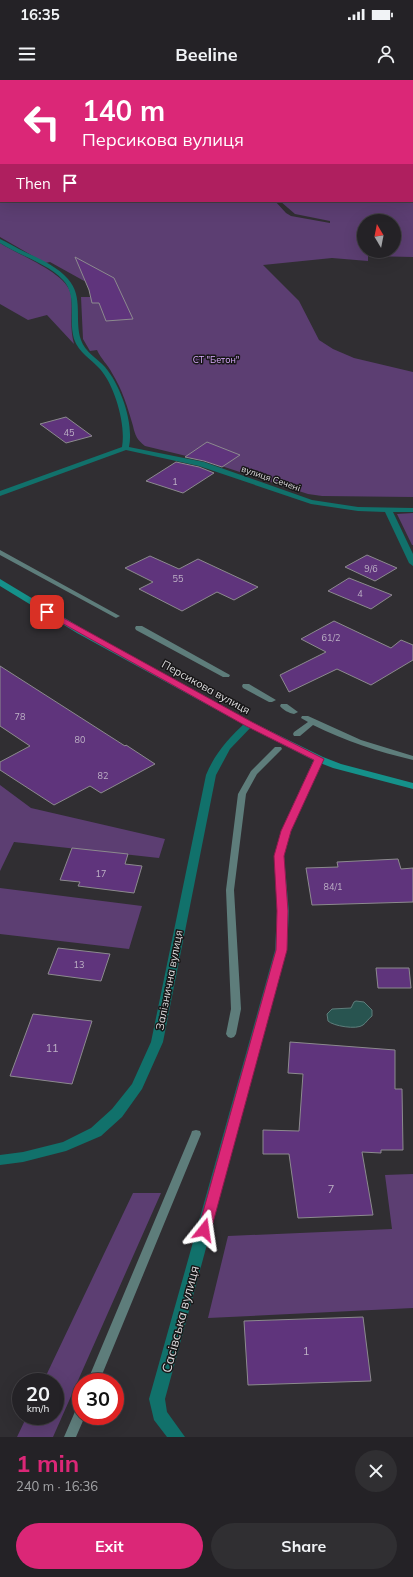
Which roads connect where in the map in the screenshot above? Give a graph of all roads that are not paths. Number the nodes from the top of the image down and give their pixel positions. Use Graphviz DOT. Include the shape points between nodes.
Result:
graph roads {
  1 [pos="0,241"];
  2 [pos="125,448"];
  3 [pos="0,494"];
  4 [pos="413,510"];
  5 [pos="389,511"];
  6 [pos="413,563"];
  7 [pos="0,582"];
  8 [pos="249,724"];
  9 [pos="319,759"];
  10 [pos="413,786"];
  11 [pos="0,1160"];
  12 [pos="176,1437"];
  1 -- 2 [label="street" via="55,271 70,285 74,293 78,342 112,382 127,429"];
  2 -- 3 [label="street"];
  2 -- 5 [label="street, вулиця Сечені" via="201,464 311,502 341,508"];
  4 -- 5 [label="street, вулиця Сечені"];
  5 -- 6 [label="street"];
  7 -- 8 [label="main road, Персикова вулиця" via="80,631"];
  8 -- 9 [label="main road, Персикова вулиця"];
  8 -- 11 [label="street, Залізнична вулиця" via="217,758 211,775 157,1042 137,1086 117,1113 96,1132 66,1146 24,1157"];
  9 -- 10 [label="main road, Персикова вулиця"];
  9 -- 12 [label="street, Сасівська вулиця" via="286,831 279,856 283,911 282,950 158,1399 160,1415"];
}
